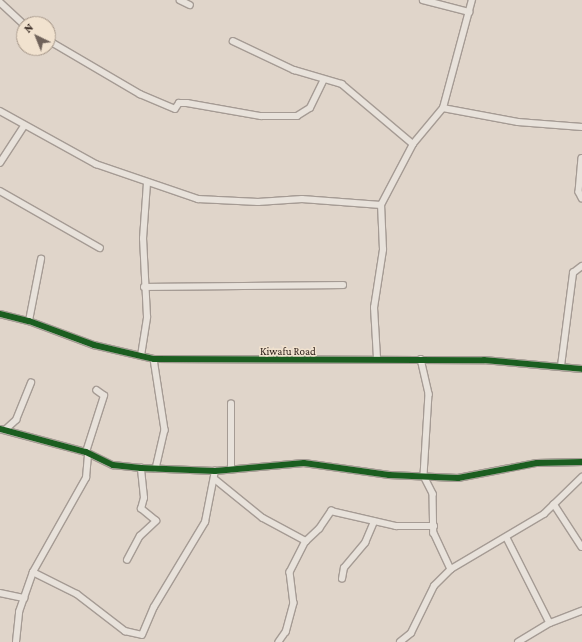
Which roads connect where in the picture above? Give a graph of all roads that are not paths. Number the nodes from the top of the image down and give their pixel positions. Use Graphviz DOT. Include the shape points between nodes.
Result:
graph roads {
  1 [pos="180,0"];
  2 [pos="424,0"];
  3 [pos="472,0"];
  4 [pos="1,2"];
  5 [pos="190,5"];
  6 [pos="469,12"];
  7 [pos="16,16"];
  8 [pos="233,41"];
  9 [pos="56,45"];
  10 [pos="323,81"];
  11 [pos="443,108"];
  12 [pos="0,111"];
  13 [pos="24,126"];
  14 [pos="582,127"];
  15 [pos="413,144"];
  16 [pos="582,158"];
  17 [pos="0,163"];
  18 [pos="147,183"];
  19 [pos="0,191"];
  20 [pos="582,198"];
  21 [pos="381,205"];
  22 [pos="100,248"];
  23 [pos="41,259"];
  24 [pos="582,266"];
  25 [pos="343,285"];
  26 [pos="144,287"];
  27 [pos="0,314"];
  28 [pos="29,321"];
  29 [pos="141,356"];
  30 [pos="377,358"];
  31 [pos="154,359"];
  32 [pos="421,359"];
  33 [pos="561,366"];
  34 [pos="582,369"];
  35 [pos="31,383"];
  36 [pos="97,391"];
  37 [pos="231,404"];
  38 [pos="3,429"];
  39 [pos="87,453"];
  40 [pos="582,462"];
  41 [pos="141,468"];
  42 [pos="156,469"];
  43 [pos="231,470"];
  44 [pos="215,471"];
  45 [pos="424,476"];
  46 [pos="582,477"];
  47 [pos="216,480"];
  48 [pos="554,504"];
  49 [pos="374,522"];
  50 [pos="434,526"];
  51 [pos="507,538"];
  52 [pos="306,541"];
  53 [pos="582,547"];
  54 [pos="127,560"];
  55 [pos="451,569"];
  56 [pos="33,572"];
  57 [pos="342,579"];
  58 [pos="0,593"];
  59 [pos="24,598"];
  60 [pos="582,611"];
  61 [pos="550,622"];
  62 [pos="16,642"];
  63 [pos="279,642"];
  64 [pos="400,642"];
  65 [pos="518,642"];
  1 -- 5 [label="street"];
  2 -- 6 [label="street"];
  3 -- 6 [label="street"];
  4 -- 7 [label="street"];
  6 -- 11 [label="street"];
  8 -- 10 [label="street"];
  9 -- 10 [label="street" via="140,94 175,108 179,103 261,116 297,116 310,108"];
  10 -- 15 [label="street" via="342,84"];
  11 -- 14 [label="street" via="518,122"];
  11 -- 15 [label="street"];
  12 -- 13 [label="street"];
  13 -- 17 [label="street"];
  13 -- 18 [label="street" via="96,164"];
  15 -- 21 [label="street"];
  16 -- 20 [label="street" via="578,192"];
  18 -- 21 [label="street" via="198,198 258,202 302,198"];
  18 -- 26 [label="street" via="144,204"];
  19 -- 22 [label="street"];
  21 -- 30 [label="street" via="382,256 374,308"];
  23 -- 28 [label="street"];
  24 -- 33 [label="street" via="573,273"];
  25 -- 26 [label="street"];
  26 -- 29 [label="street" via="147,317"];
  27 -- 28 [label="street, Kiwafu Road"];
  28 -- 29 [label="street, Kiwafu Road" via="94,346"];
  29 -- 31 [label="street, Kiwafu Road"];
  30 -- 31 [label="street, Kiwafu Road" via="341,362"];
  30 -- 32 [label="street, Kiwafu Road"];
  31 -- 42 [label="street" via="165,430"];
  32 -- 33 [label="street, Kiwafu Road"];
  32 -- 45 [label="street" via="429,394"];
  33 -- 34 [label="street, Kiwafu Road"];
  35 -- 38 [label="street" via="16,420"];
  36 -- 39 [label="street" via="104,396"];
  37 -- 43 [label="street"];
  38 -- 39 [label="street"];
  39 -- 41 [label="street" via="113,465"];
  39 -- 56 [label="street" via="86,478"];
  40 -- 45 [label="street" via="537,464 458,478"];
  41 -- 42 [label="street"];
  41 -- 54 [label="street" via="144,498 141,509 156,522 140,536"];
  42 -- 44 [label="street"];
  43 -- 44 [label="street"];
  43 -- 45 [label="street" via="304,462 389,475"];
  44 -- 47 [label="street"];
  45 -- 50 [label="street" via="433,494"];
  46 -- 48 [label="street"];
  47 -- 52 [label="street" via="264,518"];
  47 -- 56 [label="street" via="205,522 151,612 142,635 126,631 77,594"];
  48 -- 51 [label="street"];
  48 -- 53 [label="street"];
  49 -- 50 [label="street" via="396,526"];
  49 -- 52 [label="street" via="331,511 319,529"];
  49 -- 57 [label="street" via="365,543 344,568"];
  50 -- 55 [label="street"];
  51 -- 55 [label="street"];
  51 -- 61 [label="street"];
  52 -- 63 [label="street" via="290,572 294,603 286,632"];
  55 -- 64 [label="street" via="434,586 411,633"];
  56 -- 59 [label="street"];
  58 -- 59 [label="street"];
  59 -- 62 [label="street"];
  60 -- 61 [label="street"];
  61 -- 65 [label="street"];
}
